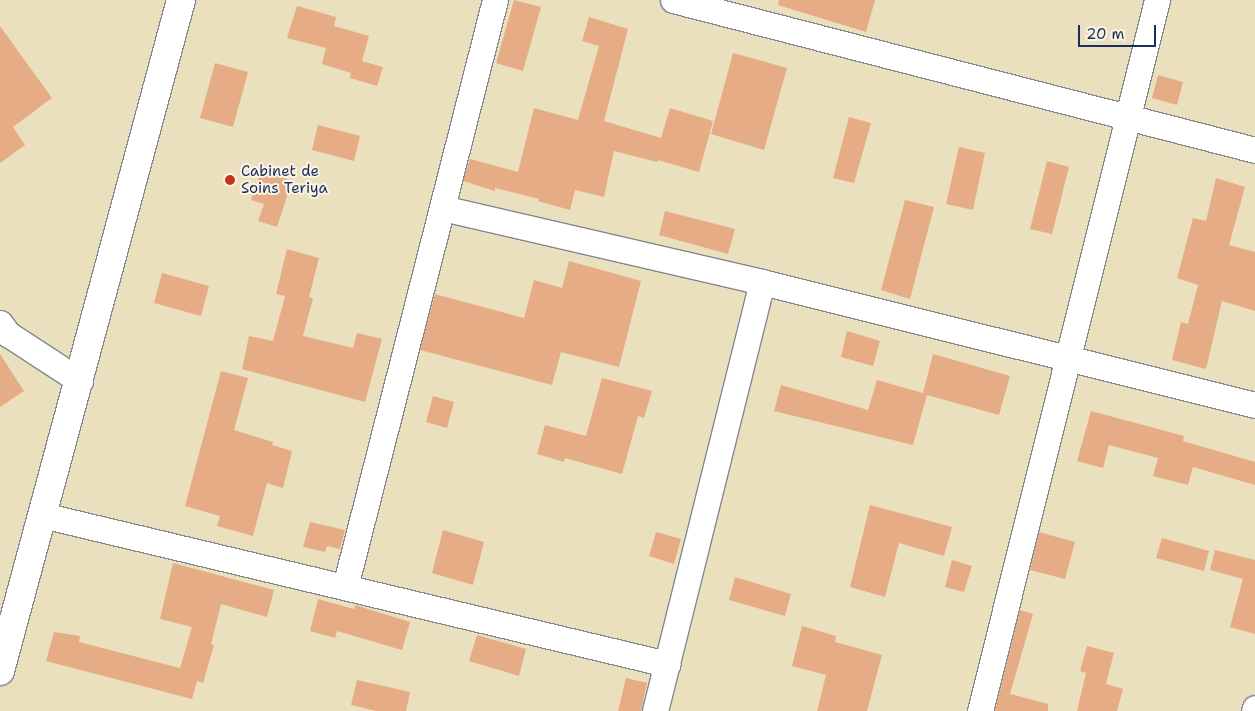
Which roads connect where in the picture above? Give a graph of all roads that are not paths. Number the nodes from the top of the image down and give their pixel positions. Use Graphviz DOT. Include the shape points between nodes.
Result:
graph roads {
  1 [pos="181,0"];
  2 [pos="495,0"];
  3 [pos="673,0"];
  4 [pos="1157,0"];
  5 [pos="1128,118"];
  6 [pos="1255,150"];
  7 [pos="442,208"];
  8 [pos="762,282"];
  9 [pos="0,323"];
  10 [pos="1068,358"];
  11 [pos="80,381"];
  12 [pos="1255,405"];
  13 [pos="42,515"];
  14 [pos="345,587"];
  15 [pos="667,664"];
  16 [pos="0,671"];
  17 [pos="655,711"];
  18 [pos="980,711"];
  1 -- 11 [label="street"];
  2 -- 7 [label="street"];
  3 -- 5 [label="street"];
  4 -- 5 [label="street"];
  5 -- 6 [label="street"];
  5 -- 10 [label="street"];
  7 -- 8 [label="street"];
  7 -- 14 [label="street"];
  8 -- 10 [label="street"];
  8 -- 15 [label="street"];
  9 -- 11 [label="street" via="8,334"];
  10 -- 12 [label="street"];
  10 -- 18 [label="street"];
  11 -- 13 [label="street"];
  13 -- 14 [label="street"];
  13 -- 16 [label="street"];
  14 -- 15 [label="street"];
  15 -- 17 [label="street"];
}
